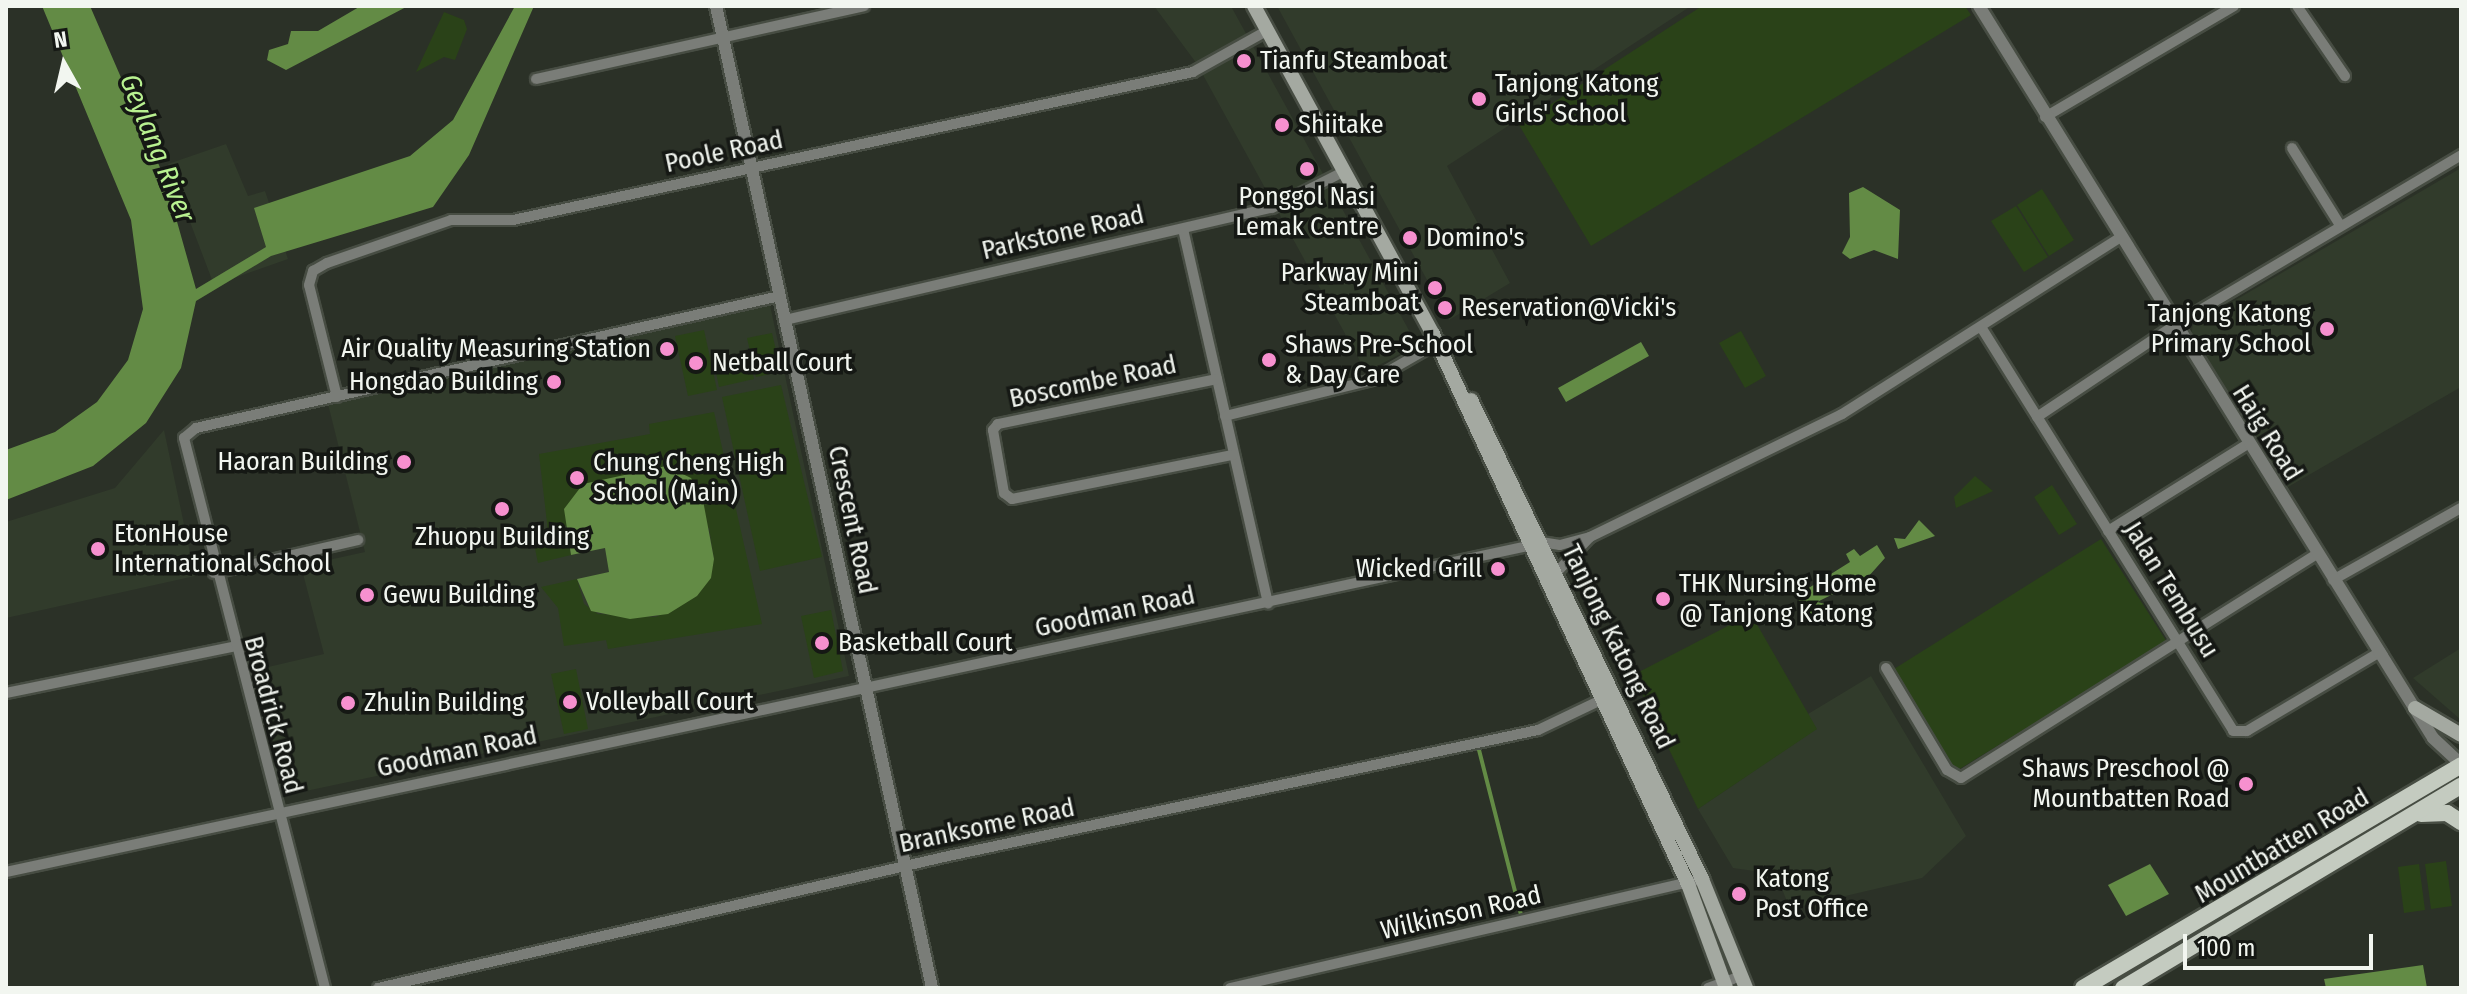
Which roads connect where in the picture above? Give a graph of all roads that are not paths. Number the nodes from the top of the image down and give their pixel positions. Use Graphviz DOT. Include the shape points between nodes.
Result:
graph roads {
  1 [pos="716,6"];
  2 [pos="864,6"];
  3 [pos="1254,6"];
  4 [pos="1979,6"];
  5 [pos="2234,6"];
  6 [pos="2297,6"];
  7 [pos="1268,30"];
  8 [pos="723,37"];
  9 [pos="2345,76"];
  10 [pos="536,79"];
  11 [pos="2045,117"];
  12 [pos="2292,148"];
  13 [pos="2461,155"];
  14 [pos="752,169"];
  15 [pos="1345,171"];
  16 [pos="2340,225"];
  17 [pos="1183,229"];
  18 [pos="2118,239"];
  19 [pos="780,296"];
  20 [pos="785,320"];
  21 [pos="2175,325"];
  22 [pos="1981,327"];
  23 [pos="1436,340"];
  24 [pos="1217,379"];
  25 [pos="337,397"];
  26 [pos="1225,416"];
  27 [pos="2037,417"];
  28 [pos="2248,444"];
  29 [pos="1233,455"];
  30 [pos="2461,508"];
  31 [pos="2108,531"];
  32 [pos="1590,537"];
  33 [pos="358,540"];
  34 [pos="1534,544"];
  35 [pos="2317,554"];
  36 [pos="214,573"];
  37 [pos="1556,573"];
  38 [pos="2333,580"];
  39 [pos="1268,603"];
  40 [pos="2179,641"];
  41 [pos="232,647"];
  42 [pos="2380,652"];
  43 [pos="1886,668"];
  44 [pos="866,687"];
  45 [pos="6,693"];
  46 [pos="1601,700"];
  47 [pos="2415,708"];
  48 [pos="2461,735"];
  49 [pos="2455,764"];
  50 [pos="2461,787"];
  51 [pos="276,813"];
  52 [pos="2412,815"];
  53 [pos="2461,822"];
  54 [pos="905,867"];
  55 [pos="6,872"];
  56 [pos="1695,882"];
  57 [pos="1744,982"];
  58 [pos="1725,985"];
  59 [pos="325,988"];
  60 [pos="378,988"];
  61 [pos="932,988"];
  62 [pos="1230,988"];
  63 [pos="1708,988"];
  64 [pos="2083,988"];
  65 [pos="2123,988"];
  1 -- 8 [label="street, Crescent Road"];
  2 -- 8 [label="street"];
  3 -- 7 [label="main road, Tanjong Katong Road"];
  4 -- 11 [label="street, Haig Road"];
  5 -- 11 [label="street"];
  6 -- 9 [label="street"];
  7 -- 14 [label="street, Poole Road" via="1193,72"];
  7 -- 15 [label="main road, Tanjong Katong Road"];
  8 -- 10 [label="street"];
  8 -- 14 [label="street, Crescent Road"];
  11 -- 18 [label="street, Haig Road"];
  12 -- 16 [label="street"];
  13 -- 16 [label="street"];
  14 -- 19 [label="street, Crescent Road"];
  14 -- 25 [label="street, Poole Road" via="513,220 451,220 319,267 309,285"];
  15 -- 17 [label="street, Parkstone Road" via="1285,204"];
  15 -- 23 [label="main road, Tanjong Katong Road"];
  16 -- 21 [label="street"];
  17 -- 20 [label="street, Parkstone Road"];
  17 -- 24 [label="street, Boscombe Road"];
  18 -- 21 [label="street, Haig Road"];
  18 -- 22 [label="street"];
  19 -- 20 [label="street, Crescent Road"];
  19 -- 25 [label="street"];
  20 -- 44 [label="street, Crescent Road"];
  21 -- 27 [label="street"];
  21 -- 28 [label="street, Haig Road"];
  22 -- 27 [label="street, Jalan Tembusu"];
  22 -- 32 [label="street" via="1842,414"];
  23 -- 26 [label="street" via="1373,380"];
  23 -- 34 [label="main road, Tanjong Katong Road"];
  24 -- 26 [label="street, Boscombe Road"];
  24 -- 29 [label="street, Boscombe Road" via="998,424 993,430 1004,493 1012,499"];
  25 -- 36 [label="street, Broadrick Road" via="196,428 184,438 183,453"];
  26 -- 29 [label="street, Boscombe Road"];
  27 -- 31 [label="street, Jalan Tembusu"];
  28 -- 31 [label="street"];
  28 -- 35 [label="street, Haig Road"];
  29 -- 39 [label="street, Boscombe Road"];
  30 -- 38 [label="street"];
  31 -- 40 [label="street, Jalan Tembusu"];
  32 -- 34 [label="street, Goodman Road"];
  32 -- 37 [label="street"];
  33 -- 36 [label="street"];
  34 -- 37 [label="main road, Tanjong Katong Road"];
  34 -- 39 [label="street, Goodman Road"];
  34 -- 46 [label="main road, Tanjong Katong Road"];
  35 -- 38 [label="street, Haig Road"];
  35 -- 40 [label="street"];
  36 -- 41 [label="street, Broadrick Road"];
  37 -- 56 [label="main road, Tanjong Katong Road"];
  38 -- 42 [label="street, Haig Road"];
  39 -- 44 [label="street, Goodman Road"];
  40 -- 42 [label="street, Jalan Tembusu" via="2237,733"];
  40 -- 43 [label="street" via="1961,778 1947,770"];
  41 -- 45 [label="street"];
  41 -- 51 [label="street, Broadrick Road"];
  42 -- 47 [label="street, Haig Road"];
  44 -- 51 [label="street, Goodman Road"];
  44 -- 54 [label="street, Crescent Road"];
  46 -- 54 [label="street, Branksome Road" via="1538,730"];
  46 -- 56 [label="main road, Tanjong Katong Road"];
  47 -- 48 [label="main road"];
  47 -- 49 [label="street, Haig Road"];
  49 -- 50 [label="main road"];
  49 -- 64 [label="main road, Mountbatten Road"];
  50 -- 52 [label="main road, Mountbatten Road"];
  51 -- 55 [label="street, Goodman Road"];
  51 -- 59 [label="street, Broadrick Road"];
  52 -- 53 [label="main road" via="2438,811"];
  52 -- 65 [label="main road, Mountbatten Road"];
  54 -- 60 [label="street, Branksome Road"];
  54 -- 61 [label="street, Crescent Road"];
  56 -- 57 [label="main road, Tanjong Katong Road"];
  56 -- 58 [label="main road, Tanjong Katong Road"];
  56 -- 62 [label="street, Wilkinson Road"];
  57 -- 58 [label="street"];
  58 -- 63 [label="street"];
}
